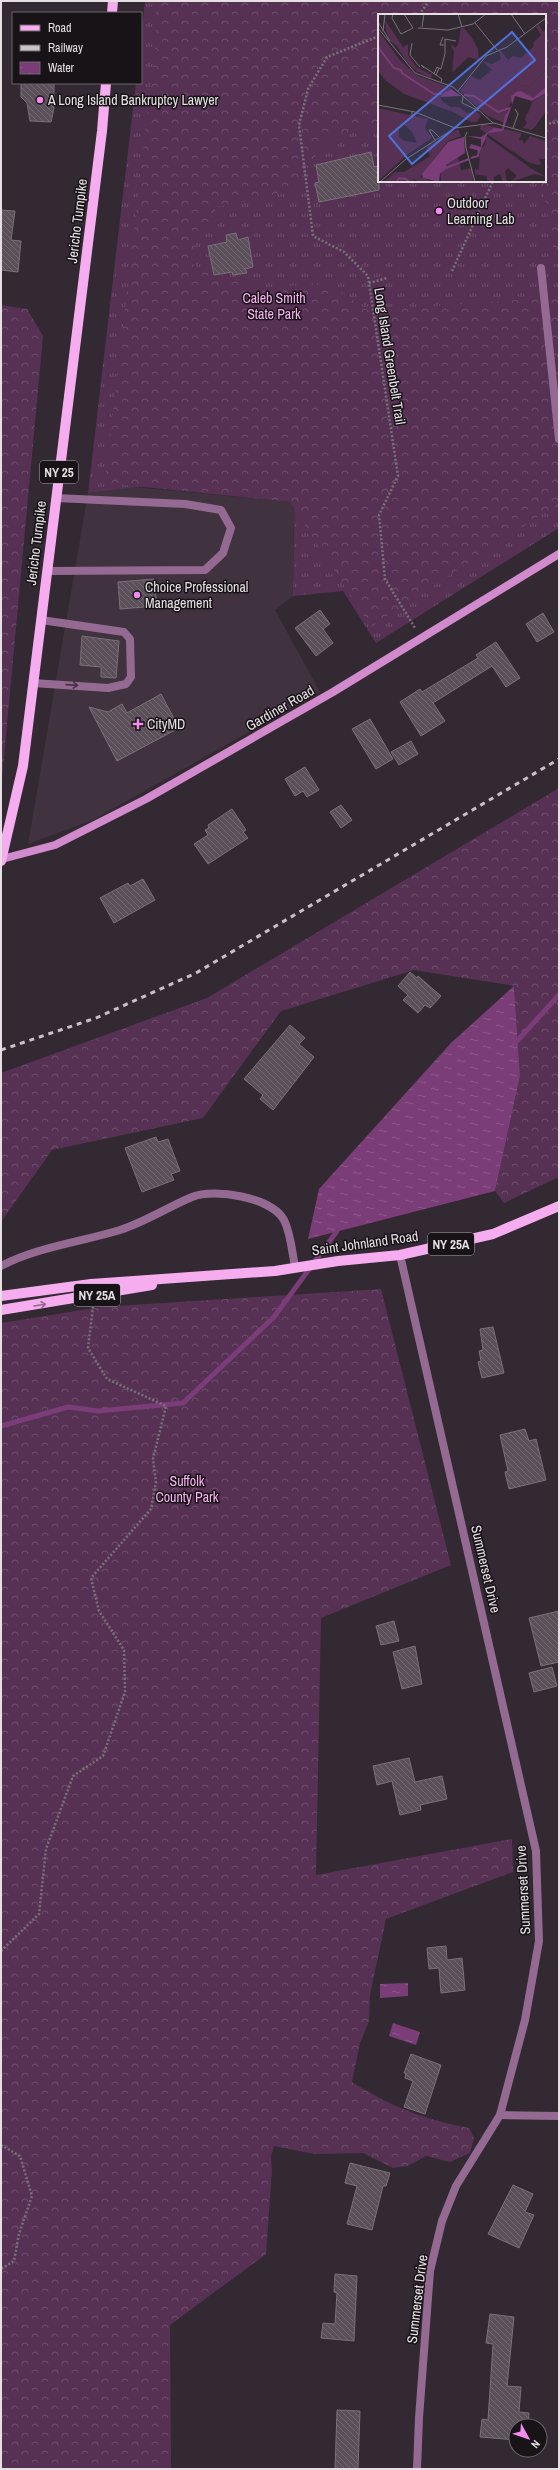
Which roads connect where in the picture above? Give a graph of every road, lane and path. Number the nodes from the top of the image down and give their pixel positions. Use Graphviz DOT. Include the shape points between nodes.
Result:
graph roads {
  1 [pos="113,1"];
  2 [pos="429,1"];
  3 [pos="112,12"];
  4 [pos="421,14"];
  5 [pos="378,36"];
  6 [pos="106,84"];
  7 [pos="559,122"];
  8 [pos="546,124"];
  9 [pos="493,182"];
  10 [pos="541,268"];
  11 [pos="452,271"];
  12 [pos="387,278"];
  13 [pos="369,283"];
  14 [pos="559,439"];
  15 [pos="56,498"];
  16 [pos="559,554"];
  17 [pos="47,571"];
  18 [pos="41,620"];
  19 [pos="422,639"];
  20 [pos="33,683"];
  21 [pos="2,860"];
  22 [pos="559,1206"];
  23 [pos="327,1245"];
  24 [pos="334,1245"];
  25 [pos="400,1255"];
  26 [pos="1,1266"];
  27 [pos="295,1267"];
  28 [pos="192,1277"];
  29 [pos="1,1296"];
  30 [pos="93,1305"];
  31 [pos="1,1310"];
  32 [pos="1,1951"];
  33 [pos="500,2114"];
  34 [pos="559,2116"];
  35 [pos="1,2146"];
  36 [pos="1,2269"];
  37 [pos="417,2469"];
  1 -- 3 [label="main road"];
  2 -- 4 [label="path"];
  5 -- 13 [label="path, Long Island Greenbelt Trail" via="327,57 308,89 299,125 313,236 344,252 368,276"];
  6 -- 15 [label="main road, Jericho Turnpike / NY 25"];
  7 -- 8 [label="path"];
  9 -- 11 [label="path"];
  10 -- 14 [label="street"];
  12 -- 13 [label="path"];
  13 -- 19 [label="path, Long Island Greenbelt Trail" via="398,476 379,515 385,579"];
  15 -- 17 [label="main road, Jericho Turnpike / NY 25"];
  15 -- 17 [label="street" via="185,504 221,510 232,528 223,553 205,570"];
  16 -- 19 [label="main road, Gardiner Road"];
  17 -- 18 [label="main road, Jericho Turnpike / NY 25"];
  18 -- 20 [label="main road, Jericho Turnpike / NY 25"];
  20 -- 18 [label="street, one-way" via="108,688 126,684 130,677 130,639 124,632"];
  19 -- 21 [label="main road, Gardiner Road" via="146,799 55,845"];
  20 -- 21 [label="main road, Jericho Turnpike / NY 25" via="23,766"];
  22 -- 25 [label="main road, Saint Johnland Road / NY 25A" via="493,1234"];
  23 -- 24 [label="path"];
  25 -- 27 [label="main road, Saint Johnland Road / NY 25A"];
  25 -- 33 [label="street, Summerset Drive" via="536,1851 539,1941 526,2020"];
  26 -- 27 [label="street" via="46,1249 121,1229 193,1197 222,1193 258,1201 276,1211 284,1219"];
  27 -- 28 [label="main road, Saint Johnland Road / NY 25A" via="275,1271"];
  28 -- 29 [label="main road, Saint Johnland Road / NY 25A" via="91,1284"];
  31 -- 28 [label="main road, Saint Johnland Road / NY 25A, one-way" via="123,1291"];
  30 -- 32 [label="path" via="88,1348 107,1379 166,1406 153,1459 156,1483 150,1510 92,1578 99,1611 124,1650 125,1692 103,1756 73,1776 46,1849 39,1914"];
  33 -- 34 [label="street"];
  33 -- 37 [label="street, Summerset Drive" via="456,2186 442,2221 430,2271"];
  35 -- 36 [label="path" via="20,2156 32,2196 19,2234 14,2261"];
}
